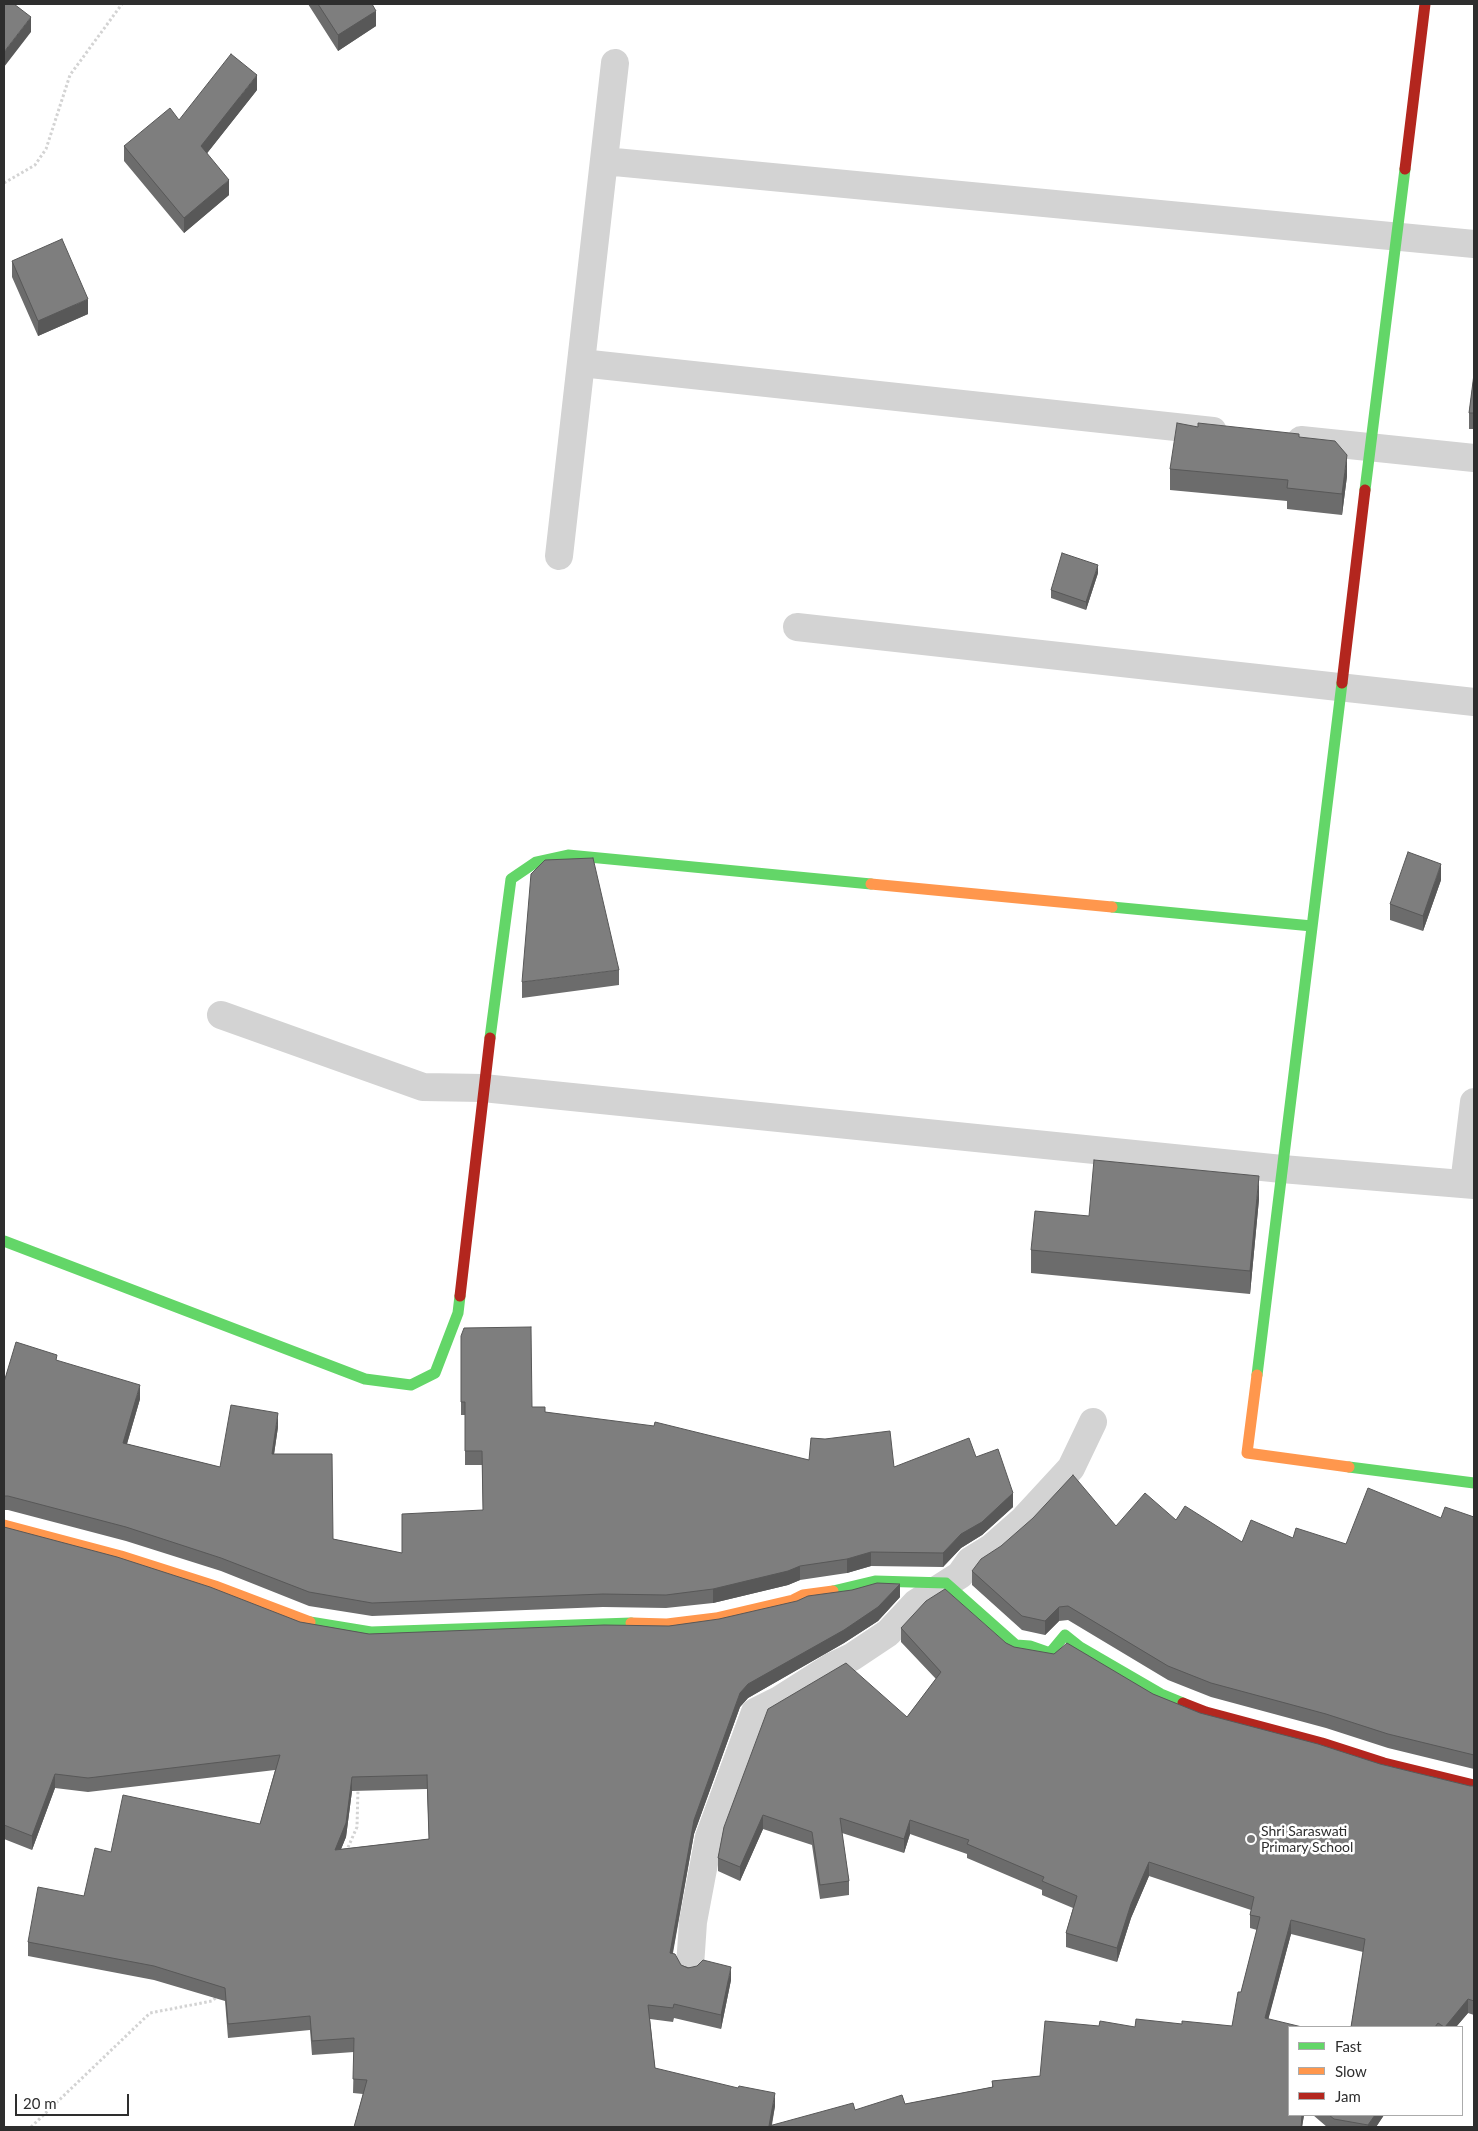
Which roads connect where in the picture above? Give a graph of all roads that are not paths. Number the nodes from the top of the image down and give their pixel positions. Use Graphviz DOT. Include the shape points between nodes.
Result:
graph roads {
  1 [pos="1425,4"];
  2 [pos="615,64"];
  3 [pos="604,161"];
  4 [pos="1396,236"];
  5 [pos="1474,244"];
  6 [pos="581,363"];
  7 [pos="1242,434"];
  8 [pos="1271,437"];
  9 [pos="1370,448"];
  10 [pos="1474,458"];
  11 [pos="559,556"];
  12 [pos="797,627"];
  13 [pos="1341,687"];
  14 [pos="1474,702"];
  15 [pos="1312,926"];
  16 [pos="221,1015"];
  17 [pos="483,1088"];
  18 [pos="1474,1102"];
  19 [pos="1282,1168"];
  20 [pos="1469,1185"];
  21 [pos="4,1241"];
  22 [pos="1093,1422"];
  23 [pos="1474,1483"];
  24 [pos="4,1525"];
  25 [pos="946,1583"];
  26 [pos="1474,1785"];
  27 [pos="690,1966"];
  1 -- 4 [label="street"];
  2 -- 3 [label="street"];
  3 -- 4 [label="street"];
  3 -- 6 [label="street"];
  4 -- 5 [label="street"];
  4 -- 9 [label="street"];
  6 -- 7 [label="street"];
  6 -- 11 [label="street"];
  8 -- 9 [label="street"];
  9 -- 10 [label="street"];
  9 -- 13 [label="street"];
  12 -- 13 [label="street"];
  13 -- 14 [label="street"];
  13 -- 15 [label="street"];
  15 -- 17 [label="street" via="568,855 536,862 511,879"];
  15 -- 19 [label="street"];
  16 -- 17 [label="street" via="423,1087"];
  17 -- 19 [label="street"];
  17 -- 21 [label="street" via="458,1313 435,1373 411,1385 365,1379"];
  18 -- 20 [label="street"];
  19 -- 20 [label="street"];
  19 -- 23 [label="street" via="1248,1453"];
  22 -- 25 [label="street" via="1071,1468 1023,1520 991,1548 970,1561 960,1575"];
  24 -- 25 [label="street" via="215,1586 305,1621 371,1632 604,1623 667,1624 716,1618 803,1595 875,1582"];
  25 -- 26 [label="street" via="1016,1646 1030,1646 1050,1653 1065,1635 1161,1694 1206,1712"];
  25 -- 27 [label="street" via="916,1604 888,1633 755,1712 708,1837 693,1922"];
}
